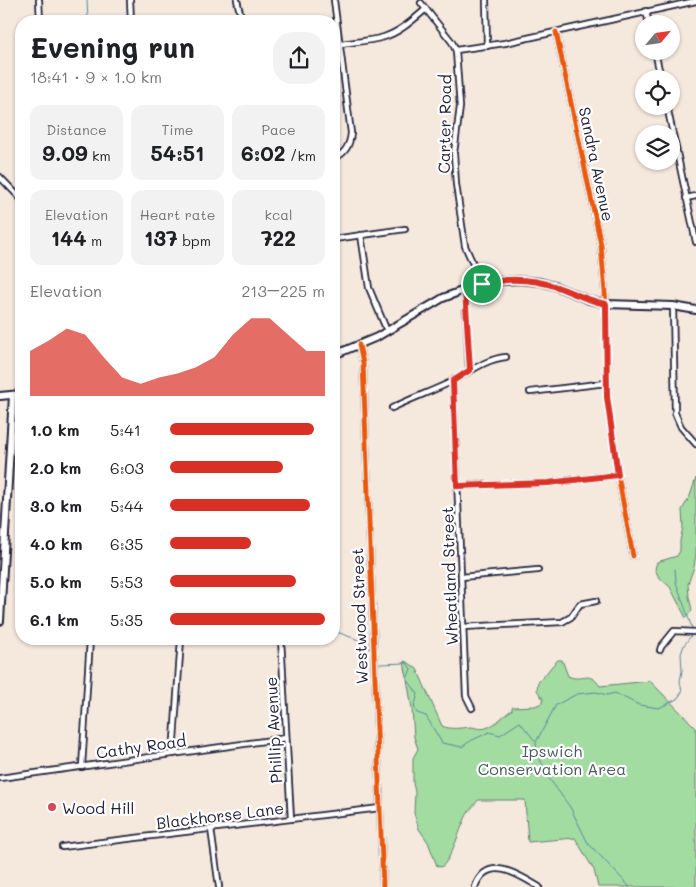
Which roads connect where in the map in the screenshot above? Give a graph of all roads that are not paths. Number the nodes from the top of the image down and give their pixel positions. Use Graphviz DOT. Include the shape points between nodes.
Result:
graph roads {
  1 [pos="39,0"];
  2 [pos="130,0"];
  3 [pos="237,0"];
  4 [pos="334,0"];
  5 [pos="486,0"];
  6 [pos="696,1"];
  7 [pos="421,2"];
  8 [pos="426,9"];
  9 [pos="646,11"];
  10 [pos="40,15"];
  11 [pos="131,15"];
  12 [pos="241,15"];
  13 [pos="336,15"];
  14 [pos="647,15"];
  15 [pos="556,32"];
  16 [pos="340,38"];
  17 [pos="341,44"];
  18 [pos="487,46"];
  19 [pos="456,50"];
  20 [pos="669,115"];
  21 [pos="340,154"];
  22 [pos="0,176"];
  23 [pos="15,192"];
  24 [pos="696,196"];
  25 [pos="686,198"];
  26 [pos="405,229"];
  27 [pos="361,235"];
  28 [pos="340,238"];
  29 [pos="696,242"];
  30 [pos="482,284"];
  31 [pos="465,290"];
  32 [pos="606,304"];
  33 [pos="673,306"];
  34 [pos="696,310"];
  35 [pos="387,331"];
  36 [pos="359,345"];
  37 [pos="340,353"];
  38 [pos="506,357"];
  39 [pos="470,370"];
  40 [pos="453,381"];
  41 [pos="606,384"];
  42 [pos="530,392"];
  43 [pos="13,395"];
  44 [pos="0,396"];
  45 [pos="392,408"];
  46 [pos="696,444"];
  47 [pos="618,475"];
  48 [pos="457,486"];
  49 [pos="633,556"];
  50 [pos="538,570"];
  51 [pos="461,577"];
  52 [pos="596,601"];
  53 [pos="0,620"];
  54 [pos="463,627"];
  55 [pos="696,632"];
  56 [pos="90,645"];
  57 [pos="180,645"];
  58 [pos="281,645"];
  59 [pos="660,650"];
  60 [pos="472,708"];
  61 [pos="286,738"];
  62 [pos="173,754"];
  63 [pos="82,767"];
  64 [pos="0,778"];
  65 [pos="380,808"];
  66 [pos="291,819"];
  67 [pos="211,829"];
  68 [pos="62,847"];
  69 [pos="219,887"];
  70 [pos="383,887"];
  71 [pos="475,887"];
  72 [pos="539,887"];
  1 -- 10 [label="street"];
  2 -- 11 [label="street"];
  3 -- 12 [label="street"];
  4 -- 13 [label="street"];
  5 -- 18 [label="street"];
  6 -- 9 [label="street"];
  7 -- 8 [label="street"];
  8 -- 17 [label="street" via="387,36"];
  8 -- 19 [label="street"];
  9 -- 14 [label="street"];
  9 -- 15 [label="street"];
  15 -- 18 [label="street"];
  15 -- 32 [label="street, Sandra Avenue" via="598,229"];
  16 -- 17 [label="street"];
  17 -- 21 [label="street" via="351,138"];
  18 -- 19 [label="street"];
  19 -- 30 [label="street, Carter Road" via="460,107 454,150 456,184 465,246"];
  20 -- 25 [label="street"];
  22 -- 23 [label="street"];
  24 -- 25 [label="street"];
  25 -- 29 [label="street"];
  26 -- 27 [label="street"];
  27 -- 28 [label="street"];
  27 -- 35 [label="street" via="369,288"];
  30 -- 31 [label="main road"];
  30 -- 32 [label="main road" via="506,280 535,281"];
  31 -- 35 [label="main road" via="437,300"];
  31 -- 39 [label="street"];
  32 -- 33 [label="main road"];
  32 -- 41 [label="street, Sandra Avenue"];
  33 -- 34 [label="main road"];
  33 -- 46 [label="street" via="675,413 681,427"];
  35 -- 36 [label="main road"];
  36 -- 37 [label="main road"];
  36 -- 65 [label="street, Westwood Street" via="363,363"];
  38 -- 39 [label="street"];
  39 -- 40 [label="street"];
  40 -- 45 [label="street"];
  40 -- 48 [label="street, Wheatland Street"];
  41 -- 42 [label="street"];
  41 -- 47 [label="street, Sandra Avenue"];
  43 -- 44 [label="main road"];
  43 -- 53 [label="main road"];
  47 -- 48 [label="street" via="548,483"];
  47 -- 49 [label="street, Sandra Avenue"];
  48 -- 51 [label="street, Wheatland Street"];
  50 -- 51 [label="street"];
  51 -- 54 [label="street, Wheatland Street"];
  52 -- 54 [label="street" via="580,604 571,617 562,622"];
  54 -- 60 [label="street, Wheatland Street" via="466,695"];
  55 -- 59 [label="street" via="674,631"];
  56 -- 63 [label="street"];
  57 -- 62 [label="street"];
  58 -- 61 [label="street, Phillip Avenue"];
  61 -- 62 [label="street, Cathy Road"];
  61 -- 66 [label="street, Phillip Avenue"];
  62 -- 63 [label="street, Cathy Road"];
  63 -- 64 [label="street, Cathy Road"];
  65 -- 66 [label="street, Blackhorse Lane"];
  65 -- 70 [label="street, Westwood Street"];
  66 -- 67 [label="street, Blackhorse Lane"];
  67 -- 68 [label="street, Blackhorse Lane"];
  67 -- 69 [label="street"];
  71 -- 72 [label="street" via="484,874 500,868"];
}
